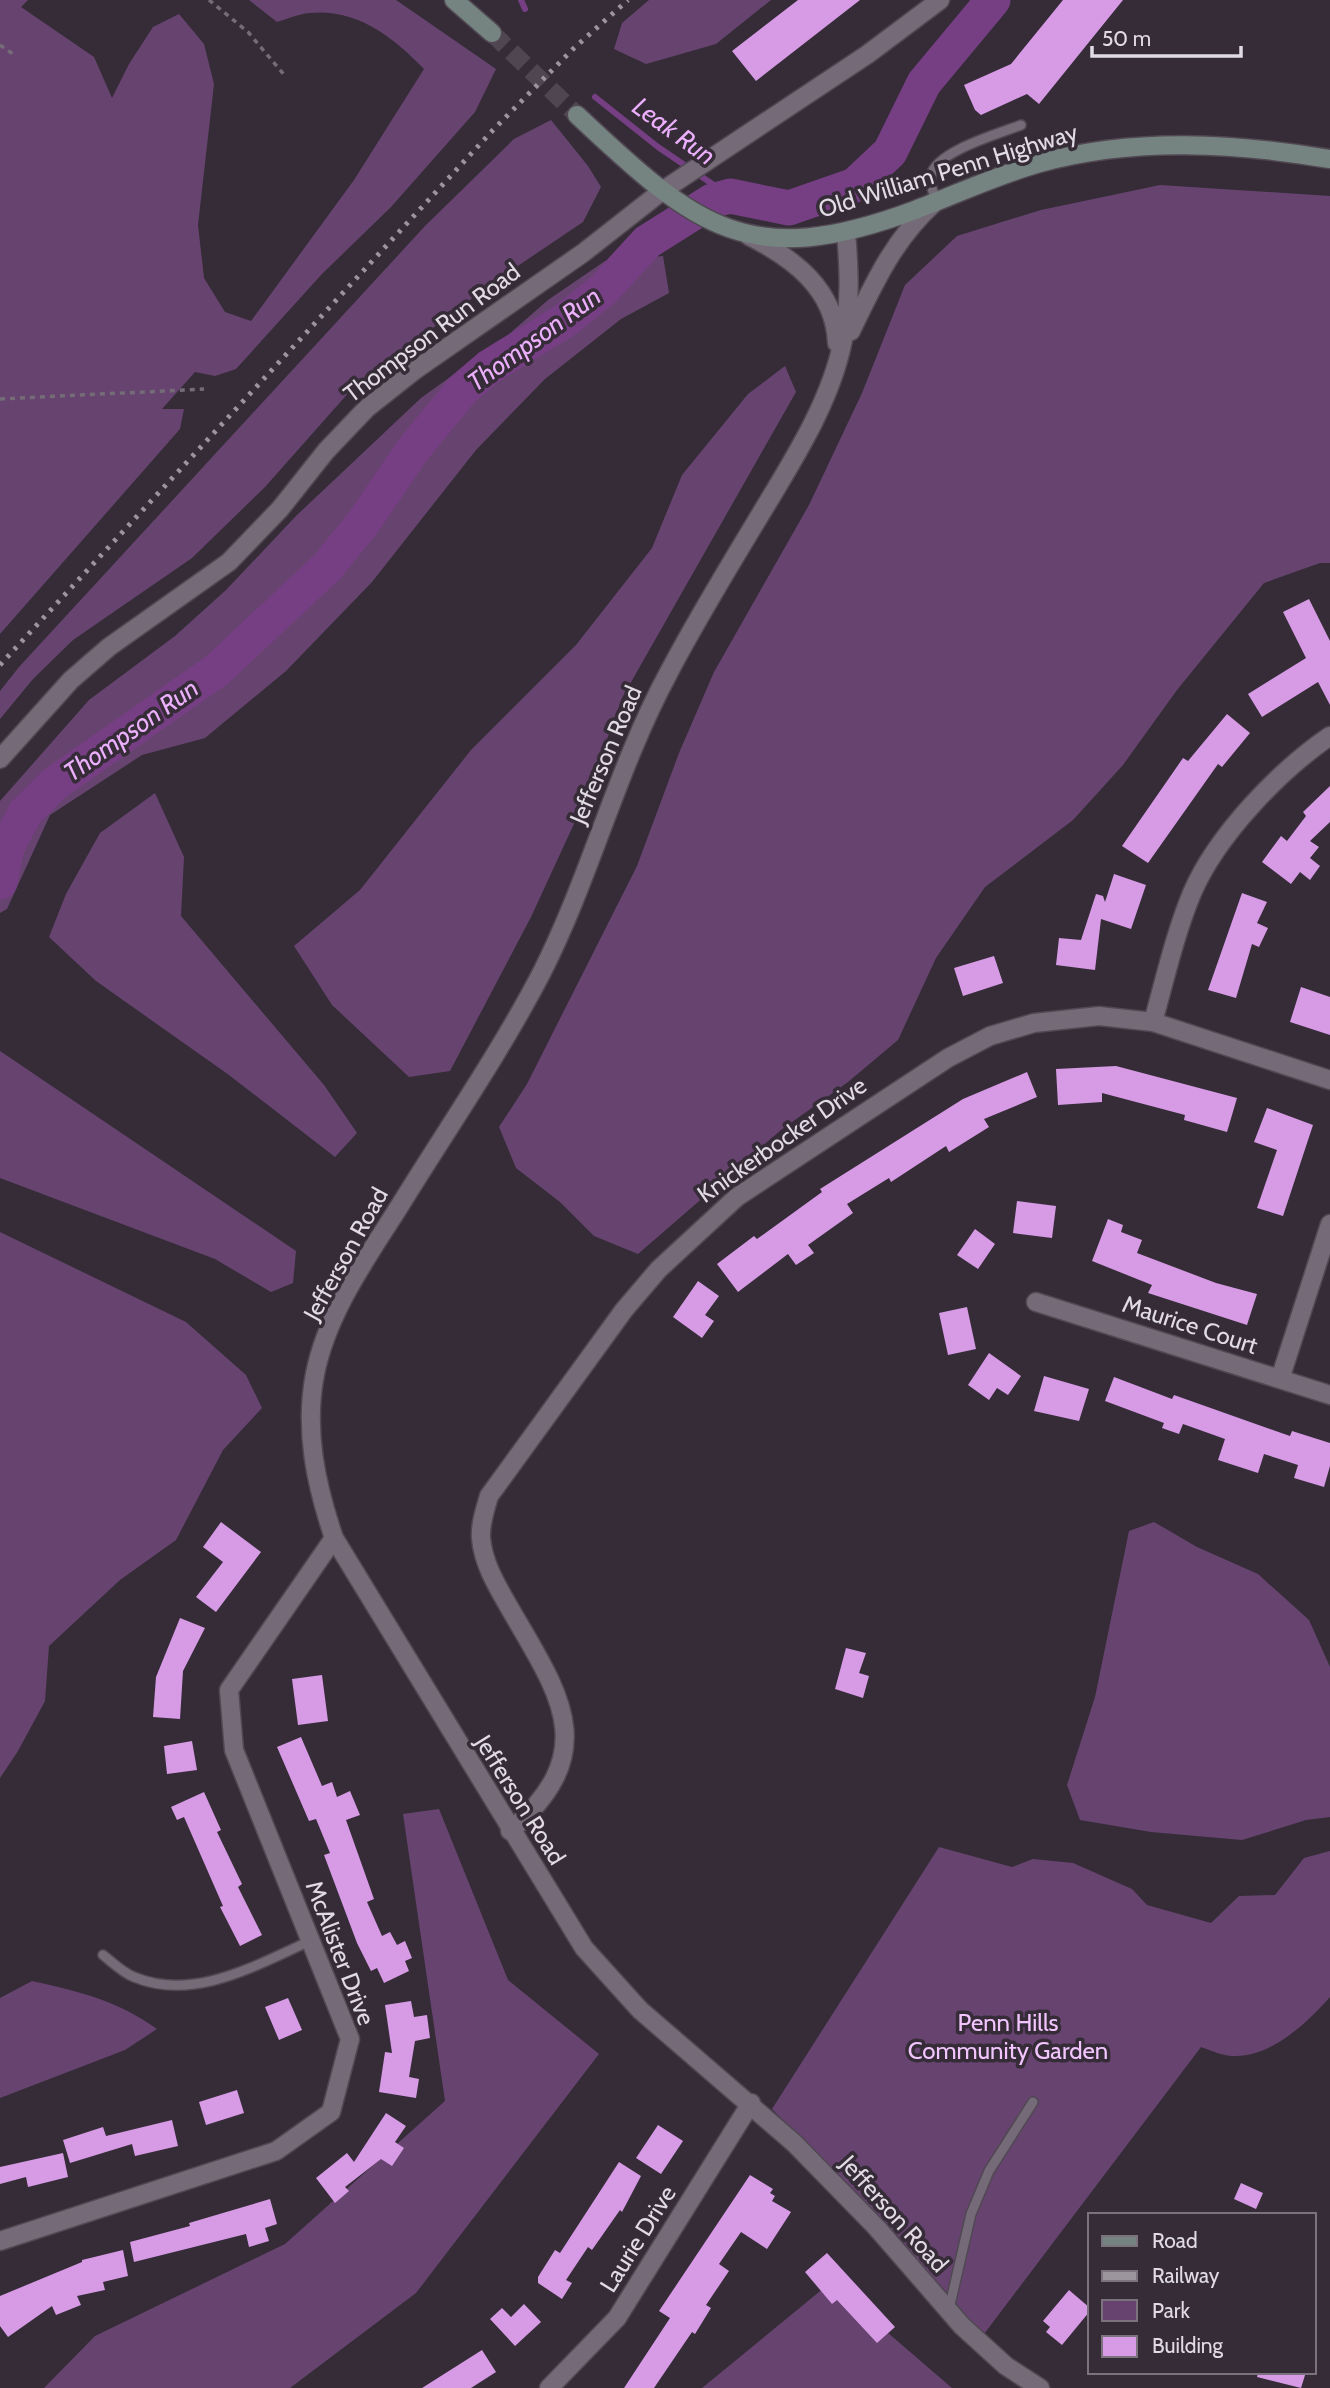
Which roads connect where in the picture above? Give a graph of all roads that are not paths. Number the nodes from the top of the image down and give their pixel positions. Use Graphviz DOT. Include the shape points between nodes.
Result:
graph roads {
  1 [pos="454,0"];
  2 [pos="940,0"];
  3 [pos="492,33"];
  4 [pos="577,115"];
  5 [pos="1021,125"];
  6 [pos="1330,159"];
  7 [pos="668,187"];
  8 [pos="936,201"];
  9 [pos="846,232"];
  10 [pos="742,233"];
  11 [pos="838,360"];
  12 [pos="1330,736"];
  13 [pos="0,759"];
  14 [pos="1153,1022"];
  15 [pos="1330,1080"];
  16 [pos="1330,1224"];
  17 [pos="1036,1302"];
  18 [pos="1280,1379"];
  19 [pos="1330,1395"];
  20 [pos="334,1538"];
  21 [pos="510,1832"];
  22 [pos="310,1941"];
  23 [pos="103,1955"];
  24 [pos="1033,2102"];
  25 [pos="751,2103"];
  26 [pos="0,2241"];
  27 [pos="948,2310"];
  28 [pos="549,2388"];
  29 [pos="1040,2388"];
  1 -- 3 [label="main road"];
  2 -- 7 [label="street, Thompson Run Road" via="868,54"];
  4 -- 7 [label="main road, Old William Penn Highway"];
  5 -- 8 [label="lane" via="945,156 931,174"];
  6 -- 8 [label="main road, Old William Penn Highway" via="1260,148 1136,147 1040,163"];
  7 -- 10 [label="main road, Old William Penn Highway" via="682,205"];
  7 -- 13 [label="street, Thompson Run Road" via="367,408 229,562 109,647 71,680"];
  8 -- 9 [label="main road, Old William Penn Highway"];
  8 -- 11 [label="street" via="896,244"];
  9 -- 10 [label="main road, Old William Penn Highway" via="776,240"];
  9 -- 11 [label="street, Jefferson Road" via="848,314"];
  10 -- 11 [label="street" via="792,260 810,278 832,314"];
  11 -- 20 [label="street, Jefferson Road" via="793,461 667,674 624,768 564,923 519,1015 343,1298 315,1373 311,1410 318,1490"];
  12 -- 14 [label="street" via="1265,793 1201,875 1180,925"];
  14 -- 15 [label="street, Knickerbocker Drive"];
  14 -- 21 [label="street, Knickerbocker Drive" via="1099,1016 1056,1020 1014,1027 971,1045 737,1197 659,1269 624,1310 496,1484 485,1510 481,1536 489,1569 553,1683 563,1720 562,1756 551,1788"];
  16 -- 18 [label="street"];
  17 -- 18 [label="street, Maurice Court"];
  18 -- 19 [label="street, Maurice Court"];
  20 -- 21 [label="street, Jefferson Road"];
  20 -- 22 [label="street, McAlister Drive" via="229,1690 234,1750"];
  21 -- 25 [label="street, Jefferson Road" via="583,1948 610,1980"];
  22 -- 23 [label="lane" via="192,1986 160,1986 131,1976"];
  22 -- 26 [label="street, McAlister Drive" via="350,2039 331,2112 276,2151"];
  24 -- 27 [label="lane" via="989,2171 971,2214"];
  25 -- 27 [label="street, Jefferson Road" via="844,2193"];
  25 -- 28 [label="street, Laurie Drive" via="617,2318"];
  27 -- 29 [label="street, Jefferson Road" via="1006,2366"];
}
